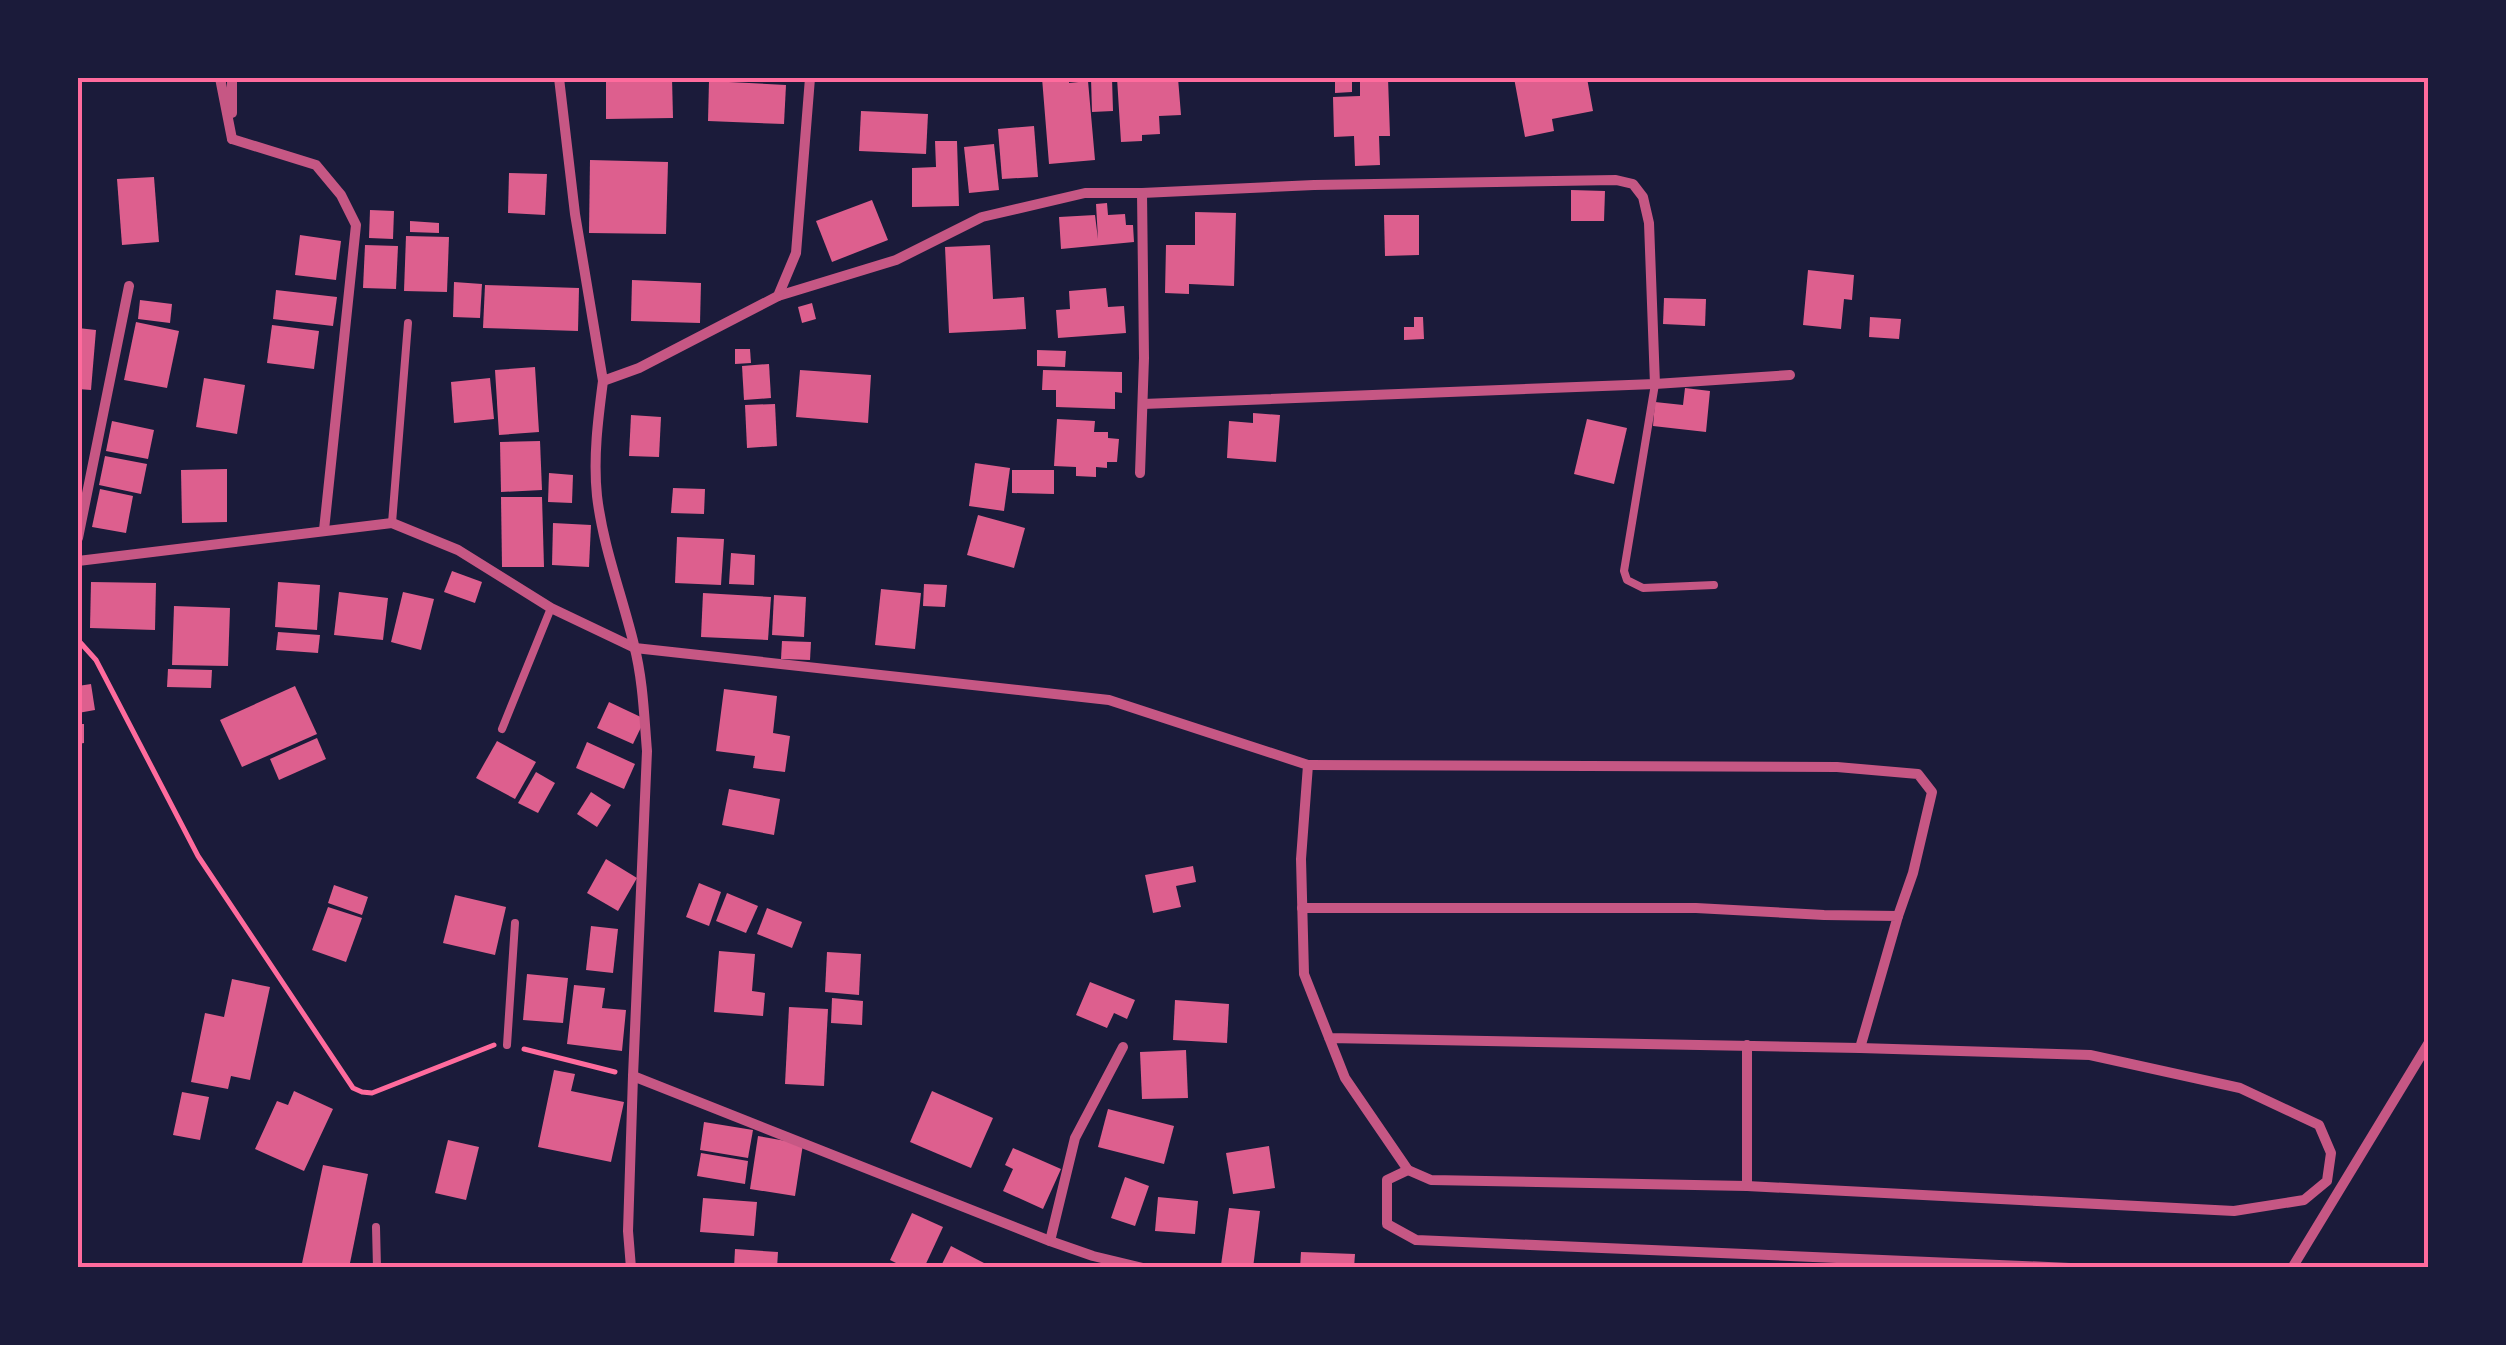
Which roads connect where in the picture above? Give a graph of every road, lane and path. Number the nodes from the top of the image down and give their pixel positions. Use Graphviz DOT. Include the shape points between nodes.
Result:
graph roads {
  1 [pos="220,78"];
  2 [pos="232,78"];
  3 [pos="559,78"];
  4 [pos="810,78"];
  5 [pos="232,139"];
  6 [pos="1142,193"];
  7 [pos="129,286"];
  8 [pos="778,296"];
  9 [pos="408,323"];
  10 [pos="1790,374"];
  11 [pos="603,381"];
  12 [pos="1655,384"];
  13 [pos="1142,404"];
  14 [pos="1140,472"];
  15 [pos="392,523"];
  16 [pos="324,530"];
  17 [pos="78,538"];
  18 [pos="78,561"];
  19 [pos="1714,584"];
  20 [pos="551,608"];
  21 [pos="78,640"];
  22 [pos="635,648"];
  23 [pos="502,729"];
  24 [pos="1308,766"];
  25 [pos="1302,908"];
  26 [pos="1898,916"];
  27 [pos="515,923"];
  28 [pos="1329,1038"];
  29 [pos="2428,1044"];
  30 [pos="507,1045"];
  31 [pos="1747,1046"];
  32 [pos="1123,1047"];
  33 [pos="1860,1048"];
  34 [pos="632,1076"];
  35 [pos="1408,1170"];
  36 [pos="1747,1186"];
  37 [pos="376,1227"];
  38 [pos="1050,1241"];
  39 [pos="1091,1262"];
  40 [pos="377,1268"];
  41 [pos="630,1268"];
  42 [pos="1143,1268"];
  43 [pos="2070,1268"];
  44 [pos="2292,1268"];
  1 -- 5 [label="street"];
  2 -- 5 [label="street"];
  3 -- 11 [label="street"];
  4 -- 8 [label="street" via="796,253"];
  5 -- 16 [label="street" via="316,166 356,225"];
  6 -- 8 [label="street" via="1085,193 982,217 896,260"];
  6 -- 12 [label="street" via="1633,184 1644,197 1649,223"];
  6 -- 13 [label="street"];
  7 -- 17 [label="street"];
  8 -- 11 [label="street"];
  9 -- 15 [label="lane"];
  10 -- 12 [label="street"];
  11 -- 22 [label="street" via="597,494"];
  12 -- 13 [label="street"];
  12 -- 19 [label="lane" via="1626,580 1643,588"];
  13 -- 14 [label="street"];
  15 -- 16 [label="street"];
  15 -- 20 [label="street" via="458,550"];
  16 -- 18 [label="street"];
  20 -- 22 [label="street"];
  20 -- 23 [label="lane"];
  21 -- 30 [label="path" via="96,660 205,868 353,1088 372,1092 480,1049"];
  22 -- 24 [label="street" via="1109,700"];
  22 -- 34 [label="street" via="646,751"];
  24 -- 25 [label="street"];
  24 -- 26 [label="street" via="1837,767 1918,774 1932,792"];
  25 -- 26 [label="street" via="1696,908"];
  25 -- 28 [label="street" via="1304,974"];
  26 -- 33 [label="street"];
  27 -- 30 [label="lane"];
  28 -- 31 [label="street"];
  28 -- 35 [label="street" via="1345,1078"];
  29 -- 44 [label="street"];
  30 -- 34 [label="path"];
  31 -- 33 [label="street"];
  31 -- 36 [label="street"];
  32 -- 38 [label="street" via="1075,1138"];
  33 -- 36 [label="street" via="2090,1055 2240,1088 2319,1125 2330,1152 2327,1181 2304,1200 2234,1211"];
  34 -- 38 [label="street"];
  34 -- 41 [label="street"];
  35 -- 36 [label="street" via="1431,1180"];
  35 -- 43 [label="street" via="1387,1180 1387,1224 1416,1240"];
  37 -- 40 [label="lane"];
  38 -- 39 [label="street"];
  39 -- 42 [label="street"];
}
